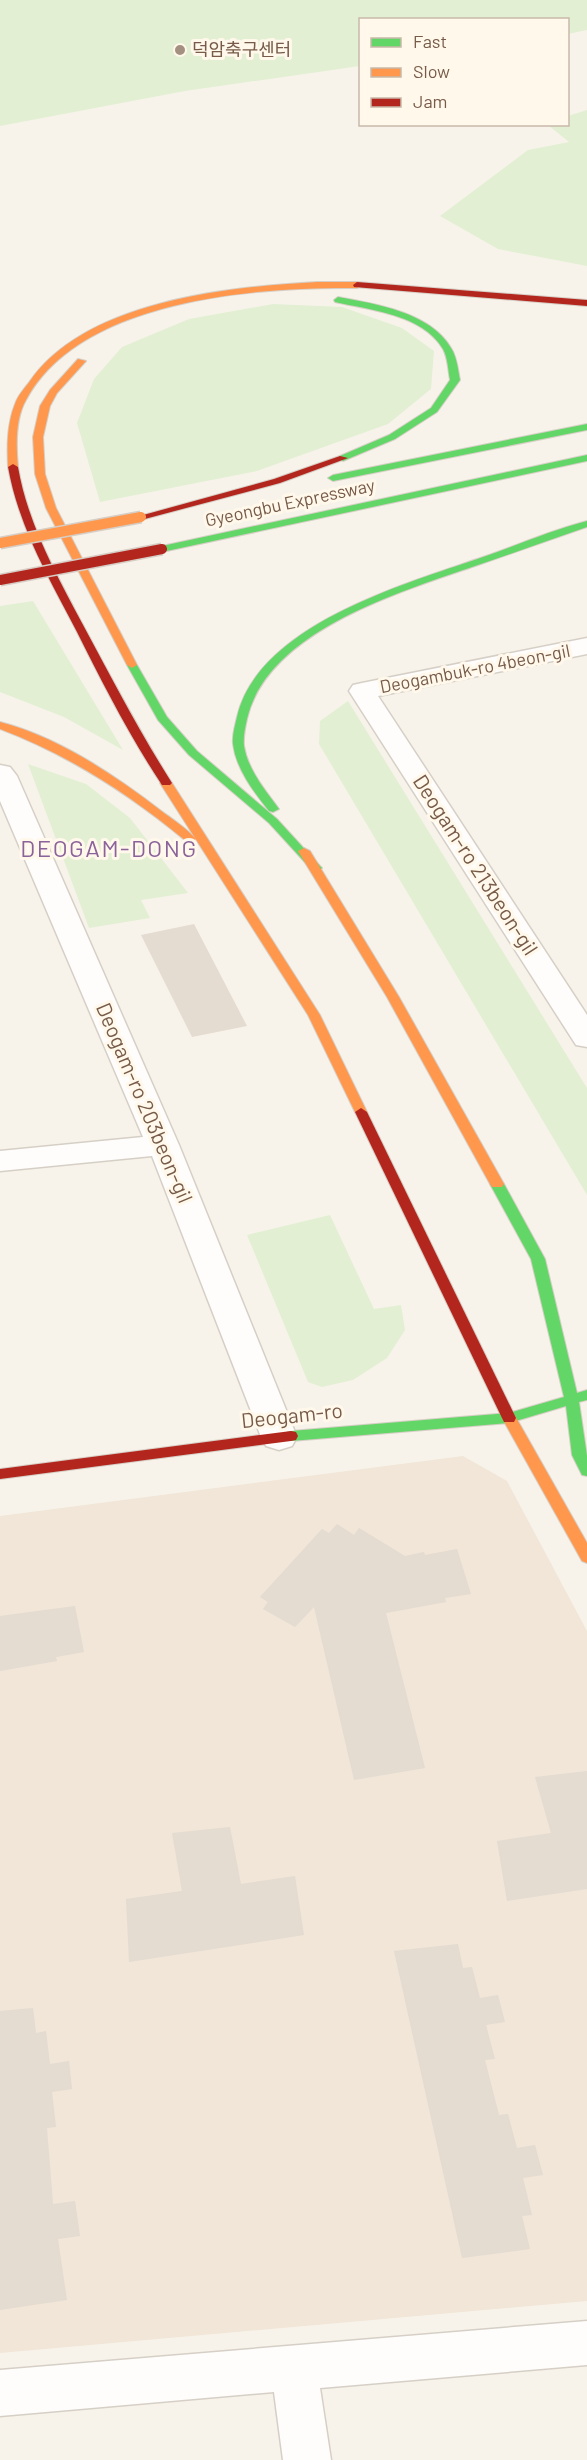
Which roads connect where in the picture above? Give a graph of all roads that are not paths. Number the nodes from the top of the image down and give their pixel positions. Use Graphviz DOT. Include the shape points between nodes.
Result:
graph roads {
  1 [pos="587,303"];
  2 [pos="112,340"];
  3 [pos="88,355"];
  4 [pos="587,427"];
  5 [pos="587,458"];
  6 [pos="141,517"];
  7 [pos="587,524"];
  8 [pos="0,543"];
  9 [pos="0,580"];
  10 [pos="587,646"];
  11 [pos="362,691"];
  12 [pos="0,725"];
  13 [pos="0,773"];
  14 [pos="316,868"];
  15 [pos="222,870"];
  16 [pos="587,1038"];
  17 [pos="164,1145"];
  18 [pos="0,1161"];
  19 [pos="587,1395"];
  20 [pos="572,1400"];
  21 [pos="508,1418"];
  22 [pos="279,1437"];
  23 [pos="587,1471"];
  24 [pos="0,1474"];
  25 [pos="587,1557"];
  26 [pos="587,2343"];
  27 [pos="294,2369"];
  28 [pos="0,2393"];
  29 [pos="307,2460"];
  1 -- 15 [label="main road" via="390,286 299,286 225,293 153,308 103,328 63,350 30,385 17,411 12,442 25,519 123,713"];
  2 -- 6 [label="main road" via="161,319 211,306 261,299 322,298 382,309 415,323 440,341 457,368 453,389 437,409 393,438 249,489"];
  3 -- 14 [label="main road" via="53,392 40,422 40,474 51,508 162,718 193,753 273,821"];
  4 -- 6 [label="main road, Gyeongbu Expressway"];
  5 -- 9 [label="main road, Gyeongbu Expressway, bridge"];
  6 -- 8 [label="main road, Gyeongbu Expressway, bridge"];
  7 -- 14 [label="main road" via="365,603 316,629 260,678 243,708 238,738 241,752 257,786"];
  10 -- 11 [label="street, Deogambuk-ro 4beon-gil"];
  11 -- 16 [label="street, Deogam-ro 213beon-gil"];
  12 -- 15 [label="main road" via="64,750 123,785"];
  13 -- 17 [label="street, Deogam-ro 203beon-gil"];
  14 -- 20 [label="main road" via="393,997 538,1259"];
  15 -- 21 [label="main road" via="315,1017"];
  17 -- 18 [label="street"];
  17 -- 22 [label="street, Deogam-ro 203beon-gil"];
  19 -- 20 [label="main road, Deogam-ro"];
  20 -- 21 [label="main road, Deogam-ro"];
  20 -- 23 [label="main road" via="579,1455"];
  21 -- 22 [label="main road, Deogam-ro"];
  21 -- 25 [label="main road"];
  22 -- 24 [label="main road, Deogam-ro"];
  26 -- 27 [label="street"];
  27 -- 28 [label="street"];
  27 -- 29 [label="street"];
}
